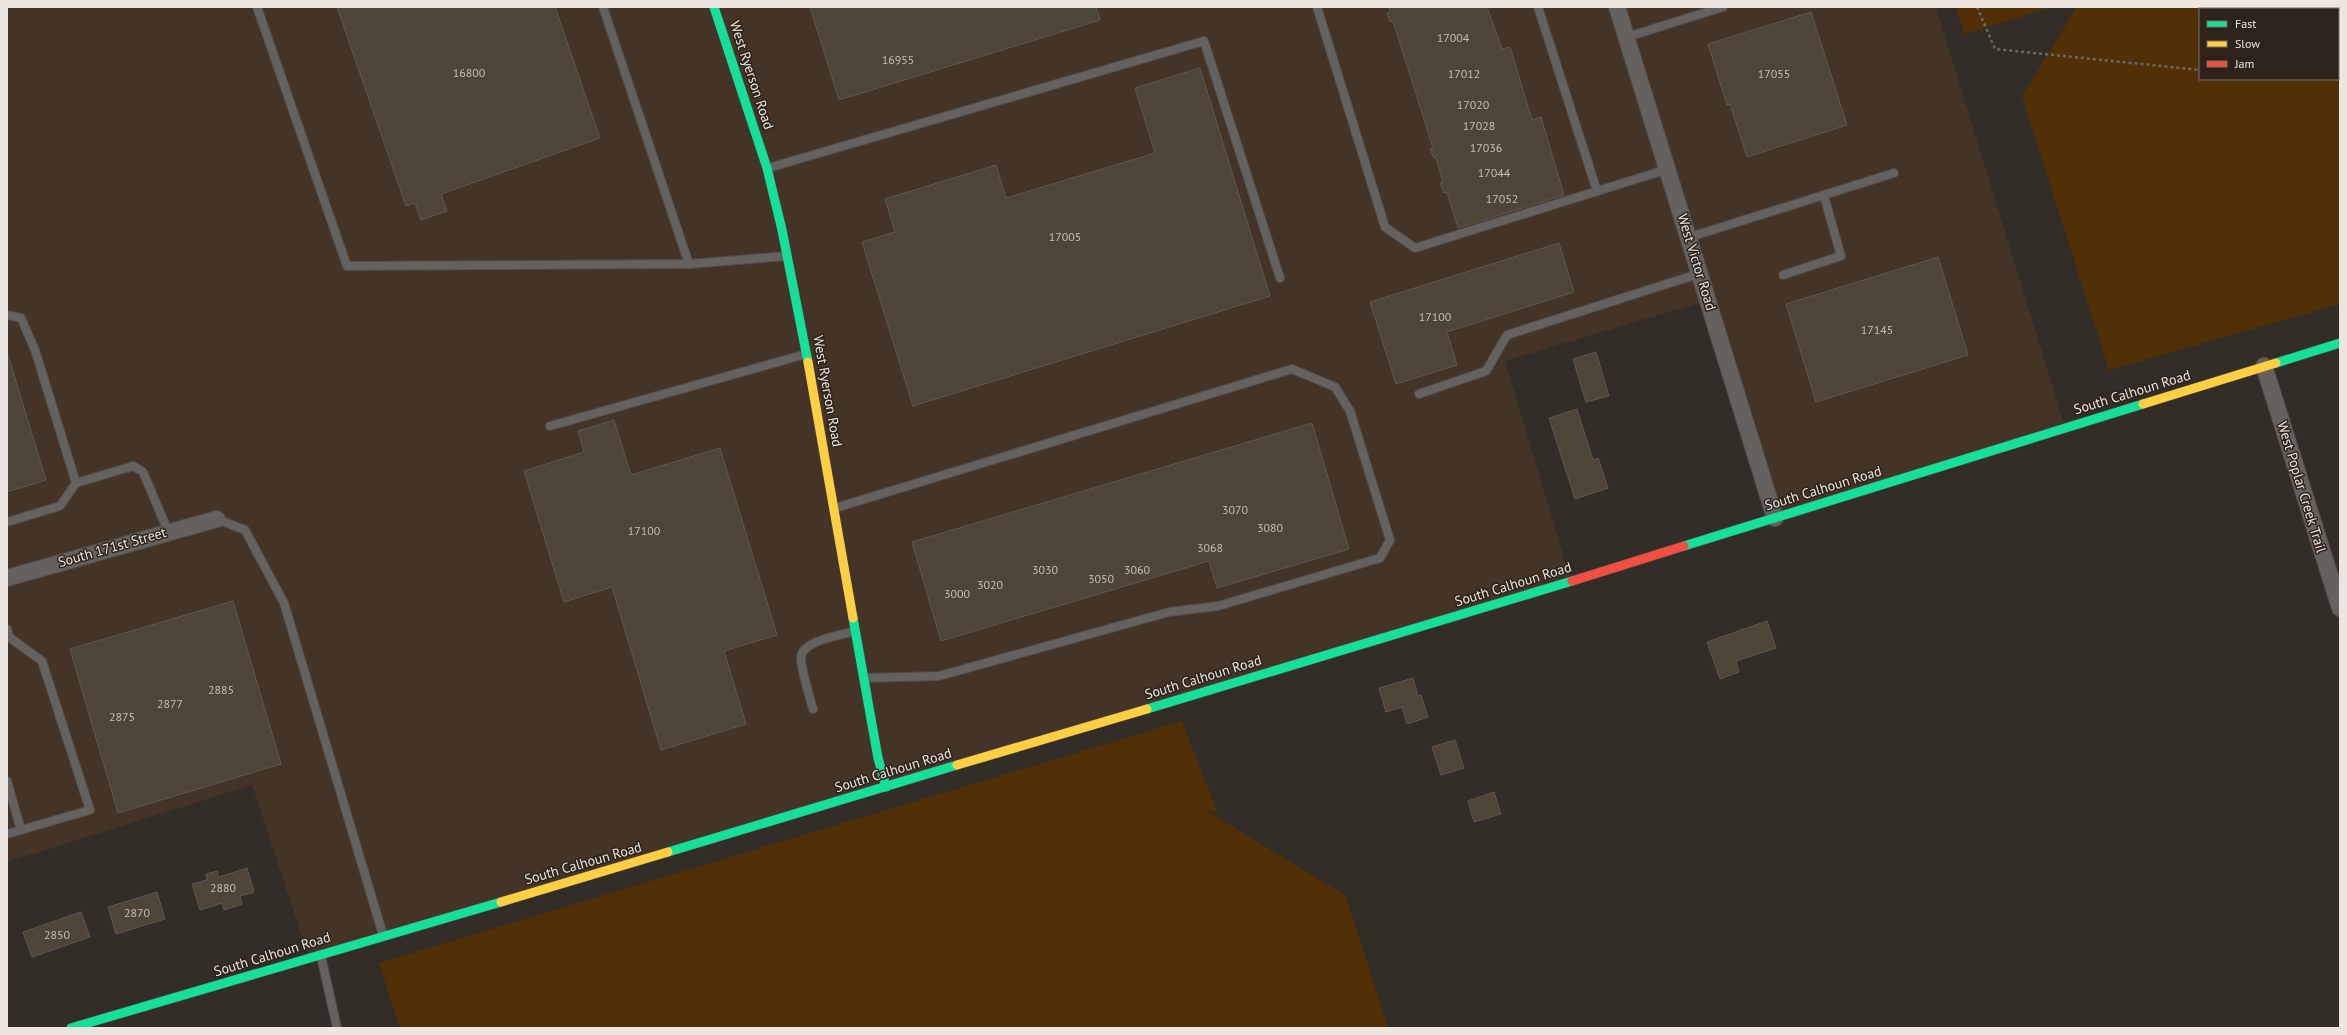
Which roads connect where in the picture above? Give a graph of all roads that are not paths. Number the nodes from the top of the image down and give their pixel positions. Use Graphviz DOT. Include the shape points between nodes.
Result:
graph roads {
  1 [pos="257,7"];
  2 [pos="603,7"];
  3 [pos="714,7"];
  4 [pos="1318,7"];
  5 [pos="1538,7"];
  6 [pos="1618,7"];
  7 [pos="1723,7"];
  8 [pos="1627,37"];
  9 [pos="767,168"];
  10 [pos="1668,169"];
  11 [pos="1894,173"];
  12 [pos="1597,191"];
  13 [pos="1824,196"];
  14 [pos="1690,237"];
  15 [pos="788,256"];
  16 [pos="689,264"];
  17 [pos="1701,273"];
  18 [pos="1783,275"];
  19 [pos="1280,278"];
  20 [pos="7,315"];
  21 [pos="2340,343"];
  22 [pos="807,354"];
  23 [pos="2264,366"];
  24 [pos="1419,394"];
  25 [pos="550,426"];
  26 [pos="76,483"];
  27 [pos="834,508"];
  28 [pos="1775,518"];
  29 [pos="217,519"];
  30 [pos="7,522"];
  31 [pos="168,531"];
  32 [pos="7,578"];
  33 [pos="2340,608"];
  34 [pos="856,631"];
  35 [pos="8,634"];
  36 [pos="864,678"];
  37 [pos="813,709"];
  38 [pos="7,781"];
  39 [pos="886,787"];
  40 [pos="21,830"];
  41 [pos="7,834"];
  42 [pos="383,936"];
  43 [pos="320,954"];
  44 [pos="71,1028"];
  45 [pos="336,1028"];
  1 -- 16 [label="lane" via="347,266"];
  2 -- 16 [label="lane"];
  3 -- 9 [label="street, West Ryerson Road"];
  4 -- 12 [label="lane" via="1385,227 1415,248"];
  5 -- 12 [label="lane"];
  6 -- 8 [label="street, West Victor Road"];
  7 -- 8 [label="lane"];
  8 -- 10 [label="street, West Victor Road"];
  9 -- 15 [label="street, West Ryerson Road"];
  9 -- 19 [label="lane" via="1204,41"];
  10 -- 12 [label="lane"];
  10 -- 14 [label="street, West Victor Road"];
  11 -- 13 [label="lane"];
  13 -- 14 [label="lane"];
  13 -- 18 [label="lane" via="1841,256"];
  14 -- 17 [label="street, West Victor Road"];
  15 -- 16 [label="lane"];
  15 -- 22 [label="street, West Ryerson Road"];
  17 -- 24 [label="lane" via="1507,334 1486,371"];
  17 -- 28 [label="street, West Victor Road"];
  20 -- 26 [label="lane" via="21,318 35,350"];
  21 -- 23 [label="street, South Calhoun Road"];
  22 -- 25 [label="lane"];
  22 -- 27 [label="street, West Ryerson Road"];
  23 -- 28 [label="street, South Calhoun Road"];
  23 -- 33 [label="street, West Poplar Creek Trail"];
  26 -- 30 [label="lane" via="60,506"];
  26 -- 31 [label="lane" via="133,466 144,472"];
  27 -- 34 [label="street, West Ryerson Road"];
  27 -- 36 [label="lane" via="1292,369 1335,387 1350,411 1390,540 1380,558 1218,606 1169,612 939,676"];
  28 -- 39 [label="street, South Calhoun Road"];
  29 -- 31 [label="street, South 171st Street"];
  29 -- 42 [label="lane" via="245,530 284,603"];
  31 -- 32 [label="street, South 171st Street"];
  34 -- 36 [label="street, West Ryerson Road"];
  34 -- 37 [label="lane" via="818,641 806,647 801,657"];
  35 -- 40 [label="lane" via="42,661 90,810"];
  36 -- 39 [label="street, West Ryerson Road" via="878,758"];
  38 -- 40 [label="lane"];
  39 -- 42 [label="street, South Calhoun Road"];
  40 -- 41 [label="lane"];
  42 -- 43 [label="street, South Calhoun Road"];
  43 -- 44 [label="street, South Calhoun Road"];
  43 -- 45 [label="lane"];
}
